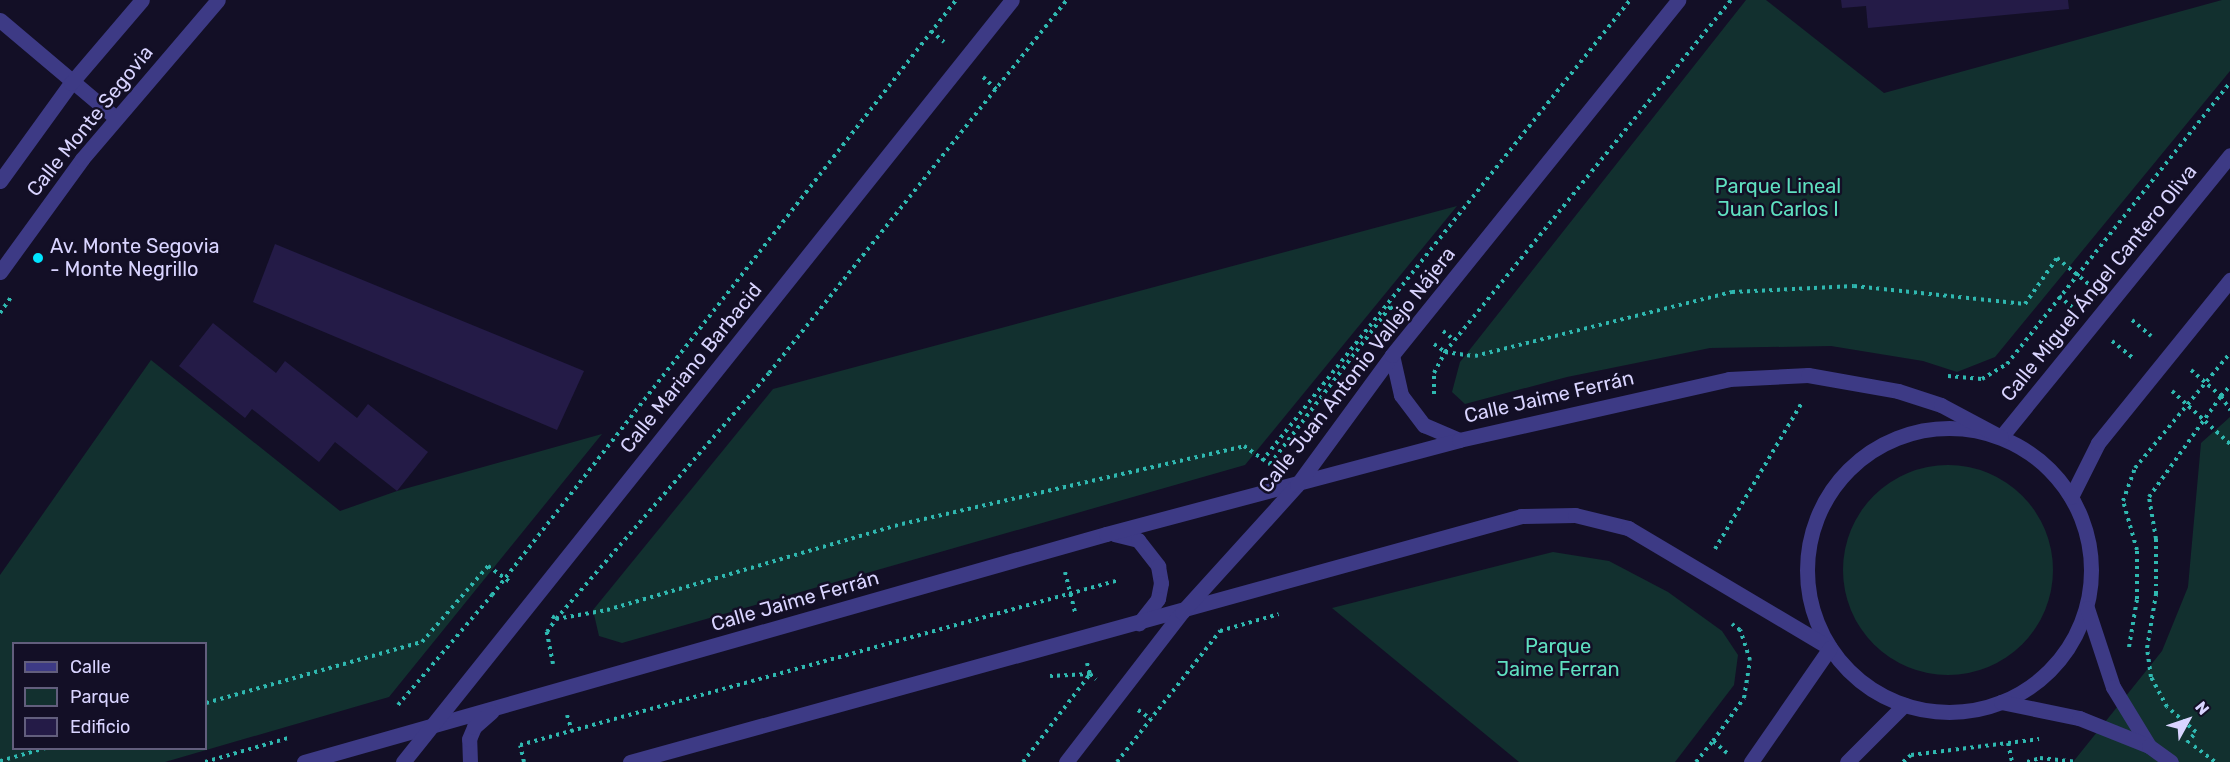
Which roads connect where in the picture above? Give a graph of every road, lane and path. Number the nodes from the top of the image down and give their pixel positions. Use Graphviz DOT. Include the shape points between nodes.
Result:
graph roads {
  1 [pos="142,0"];
  2 [pos="218,0"];
  3 [pos="956,0"];
  4 [pos="1012,0"];
  5 [pos="1067,0"];
  6 [pos="1630,0"];
  7 [pos="1678,0"];
  8 [pos="1731,0"];
  9 [pos="0,20"];
  10 [pos="71,83"];
  11 [pos="2230,83"];
  12 [pos="116,118"];
  13 [pos="2230,155"];
  14 [pos="0,181"];
  15 [pos="0,272"];
  16 [pos="2076,274"];
  17 [pos="2230,280"];
  18 [pos="2112,302"];
  19 [pos="1415,328"];
  20 [pos="1445,352"];
  21 [pos="2171,353"];
  22 [pos="2230,353"];
  23 [pos="1392,355"];
  24 [pos="1937,374"];
  25 [pos="2205,383"];
  26 [pos="2230,386"];
  27 [pos="2222,396"];
  28 [pos="1441,401"];
  29 [pos="2230,410"];
  30 [pos="2202,420"];
  31 [pos="2001,437"];
  32 [pos="1459,440"];
  33 [pos="2230,444"];
  34 [pos="1263,460"];
  35 [pos="1258,465"];
  36 [pos="1297,485"];
  37 [pos="2071,497"];
  38 [pos="1106,534"];
  39 [pos="505,579"];
  40 [pos="1119,579"];
  41 [pos="532,600"];
  42 [pos="2087,607"];
  43 [pos="1287,611"];
  44 [pos="1182,612"];
  45 [pos="556,619"];
  46 [pos="1137,624"];
  47 [pos="1830,648"];
  48 [pos="2128,653"];
  49 [pos="563,658"];
  50 [pos="552,660"];
  51 [pos="1039,677"];
  52 [pos="2000,702"];
  53 [pos="207,703"];
  54 [pos="1904,705"];
  55 [pos="390,707"];
  56 [pos="496,709"];
  57 [pos="429,728"];
  58 [pos="294,737"];
  59 [pos="2042,738"];
  60 [pos="1713,741"];
  61 [pos="2008,744"];
  62 [pos="2149,746"];
  63 [pos="2186,746"];
  64 [pos="39,750"];
  65 [pos="0,762"];
  66 [pos="205,762"];
  67 [pos="304,762"];
  68 [pos="403,762"];
  69 [pos="470,762"];
  70 [pos="524,762"];
  71 [pos="630,762"];
  72 [pos="1023,762"];
  73 [pos="1066,762"];
  74 [pos="1117,762"];
  75 [pos="1696,762"];
  76 [pos="1751,762"];
  77 [pos="1847,762"];
  78 [pos="1903,762"];
  79 [pos="2012,762"];
  80 [pos="2026,762"];
  81 [pos="2076,762"];
  82 [pos="2171,762"];
  1 -- 10 [label="street, Calle Monte Segovia"];
  2 -- 12 [label="street, Calle Monte Segovia"];
  3 -- 39 [label="path"];
  4 -- 41 [label="street, Calle Mariano Barbacid"];
  5 -- 45 [label="path" via="769,373"];
  6 -- 34 [label="path"];
  7 -- 19 [label="street, Calle Juan Antonio Vallejo Nájera"];
  8 -- 20 [label="path"];
  9 -- 10 [label="street"];
  10 -- 12 [label="street"];
  10 -- 14 [label="street, Calle Monte Segovia"];
  11 -- 16 [label="path"];
  12 -- 15 [label="street, Calle Monte Segovia"];
  13 -- 18 [label="street, Calle Miguel Ángel Cantero Oliva"];
  16 -- 18 [label="path"];
  16 -- 20 [label="path" via="2057,258 2025,304 1854,286 1732,292 1475,356"];
  16 -- 24 [label="path" via="2007,364 1982,379"];
  17 -- 21 [label="street"];
  18 -- 21 [label="path"];
  18 -- 31 [label="street, Calle Miguel Ángel Cantero Oliva"];
  19 -- 20 [label="path"];
  19 -- 23 [label="street, Calle Juan Antonio Vallejo Nájera"];
  19 -- 34 [label="path" via="1390,307 1270,464"];
  20 -- 28 [label="path" via="1434,373 1435,396"];
  21 -- 25 [label="path"];
  21 -- 37 [label="street" via="2097,442"];
  22 -- 25 [label="path"];
  23 -- 32 [label="street" via="1401,395 1424,426"];
  23 -- 36 [label="street, Calle Juan Antonio Vallejo Nájera"];
  25 -- 27 [label="path"];
  25 -- 48 [label="path" via="2135,468 2123,501 2137,550 2137,599"];
  26 -- 27 [label="path"];
  27 -- 29 [label="path"];
  27 -- 30 [label="path"];
  30 -- 33 [label="path"];
  30 -- 63 [label="path" via="2149,497 2156,539 2156,594 2147,648 2151,677 2167,707 2196,732"];
  31 -- 32 [label="street, Calle Jaime Ferrán" via="1941,405 1898,391 1808,375 1729,379"];
  31 -- 37 [label="street, Calle Jaime Ferrán" via="2052,472"];
  31 -- 47 [label="street" via="1966,429 1930,429 1907,435 1864,456 1838,480 1820,511 1809,545 1807,581 1814,616"];
  32 -- 36 [label="street, Calle Jaime Ferrán"];
  34 -- 35 [label="path"];
  34 -- 45 [label="path" via="1244,446 1232,448 902,524 607,610"];
  36 -- 38 [label="street, Calle Jaime Ferrán"];
  36 -- 44 [label="street, Calle Juan Antonio Vallejo Nájera"];
  37 -- 42 [label="street, Calle Jaime Ferrán" via="2091,557"];
  38 -- 46 [label="street, Calle Jaime Ferrán" via="1138,540 1158,566 1158,599"];
  38 -- 56 [label="street, Calle Jaime Ferrán"];
  39 -- 41 [label="path"];
  39 -- 53 [label="path" via="488,566 422,642"];
  39 -- 55 [label="path" via="401,704"];
  40 -- 70 [label="path" via="520,745"];
  41 -- 45 [label="path"];
  41 -- 57 [label="street, Calle Mariano Barbacid"];
  42 -- 52 [label="street" via="2060,659 2028,689"];
  42 -- 62 [label="street" via="2113,687"];
  43 -- 74 [label="path" via="1220,631"];
  44 -- 46 [label="street"];
  44 -- 47 [label="street" via="1521,516 1575,515 1628,528"];
  44 -- 73 [label="street, Calle Juan Antonio Vallejo Nájera"];
  46 -- 71 [label="street"];
  47 -- 54 [label="street" via="1862,683"];
  47 -- 76 [label="street"];
  49 -- 50 [label="path"];
  51 -- 72 [label="path" via="1090,674"];
  52 -- 54 [label="street" via="1947,713"];
  52 -- 62 [label="street" via="2079,718"];
  54 -- 77 [label="street"];
  56 -- 57 [label="street, Calle Jaime Ferrán"];
  56 -- 69 [label="street, Calle Jaime Ferrán" via="474,727 469,739"];
  57 -- 67 [label="street, Calle Jaime Ferrán"];
  57 -- 68 [label="street, Calle Mariano Barbacid"];
  58 -- 66 [label="path"];
  59 -- 61 [label="path"];
  60 -- 75 [label="path"];
  61 -- 78 [label="path" via="1911,755"];
  61 -- 79 [label="path"];
  62 -- 82 [label="street"];
  64 -- 65 [label="path"];
  80 -- 81 [label="path" via="2040,758"];
}
